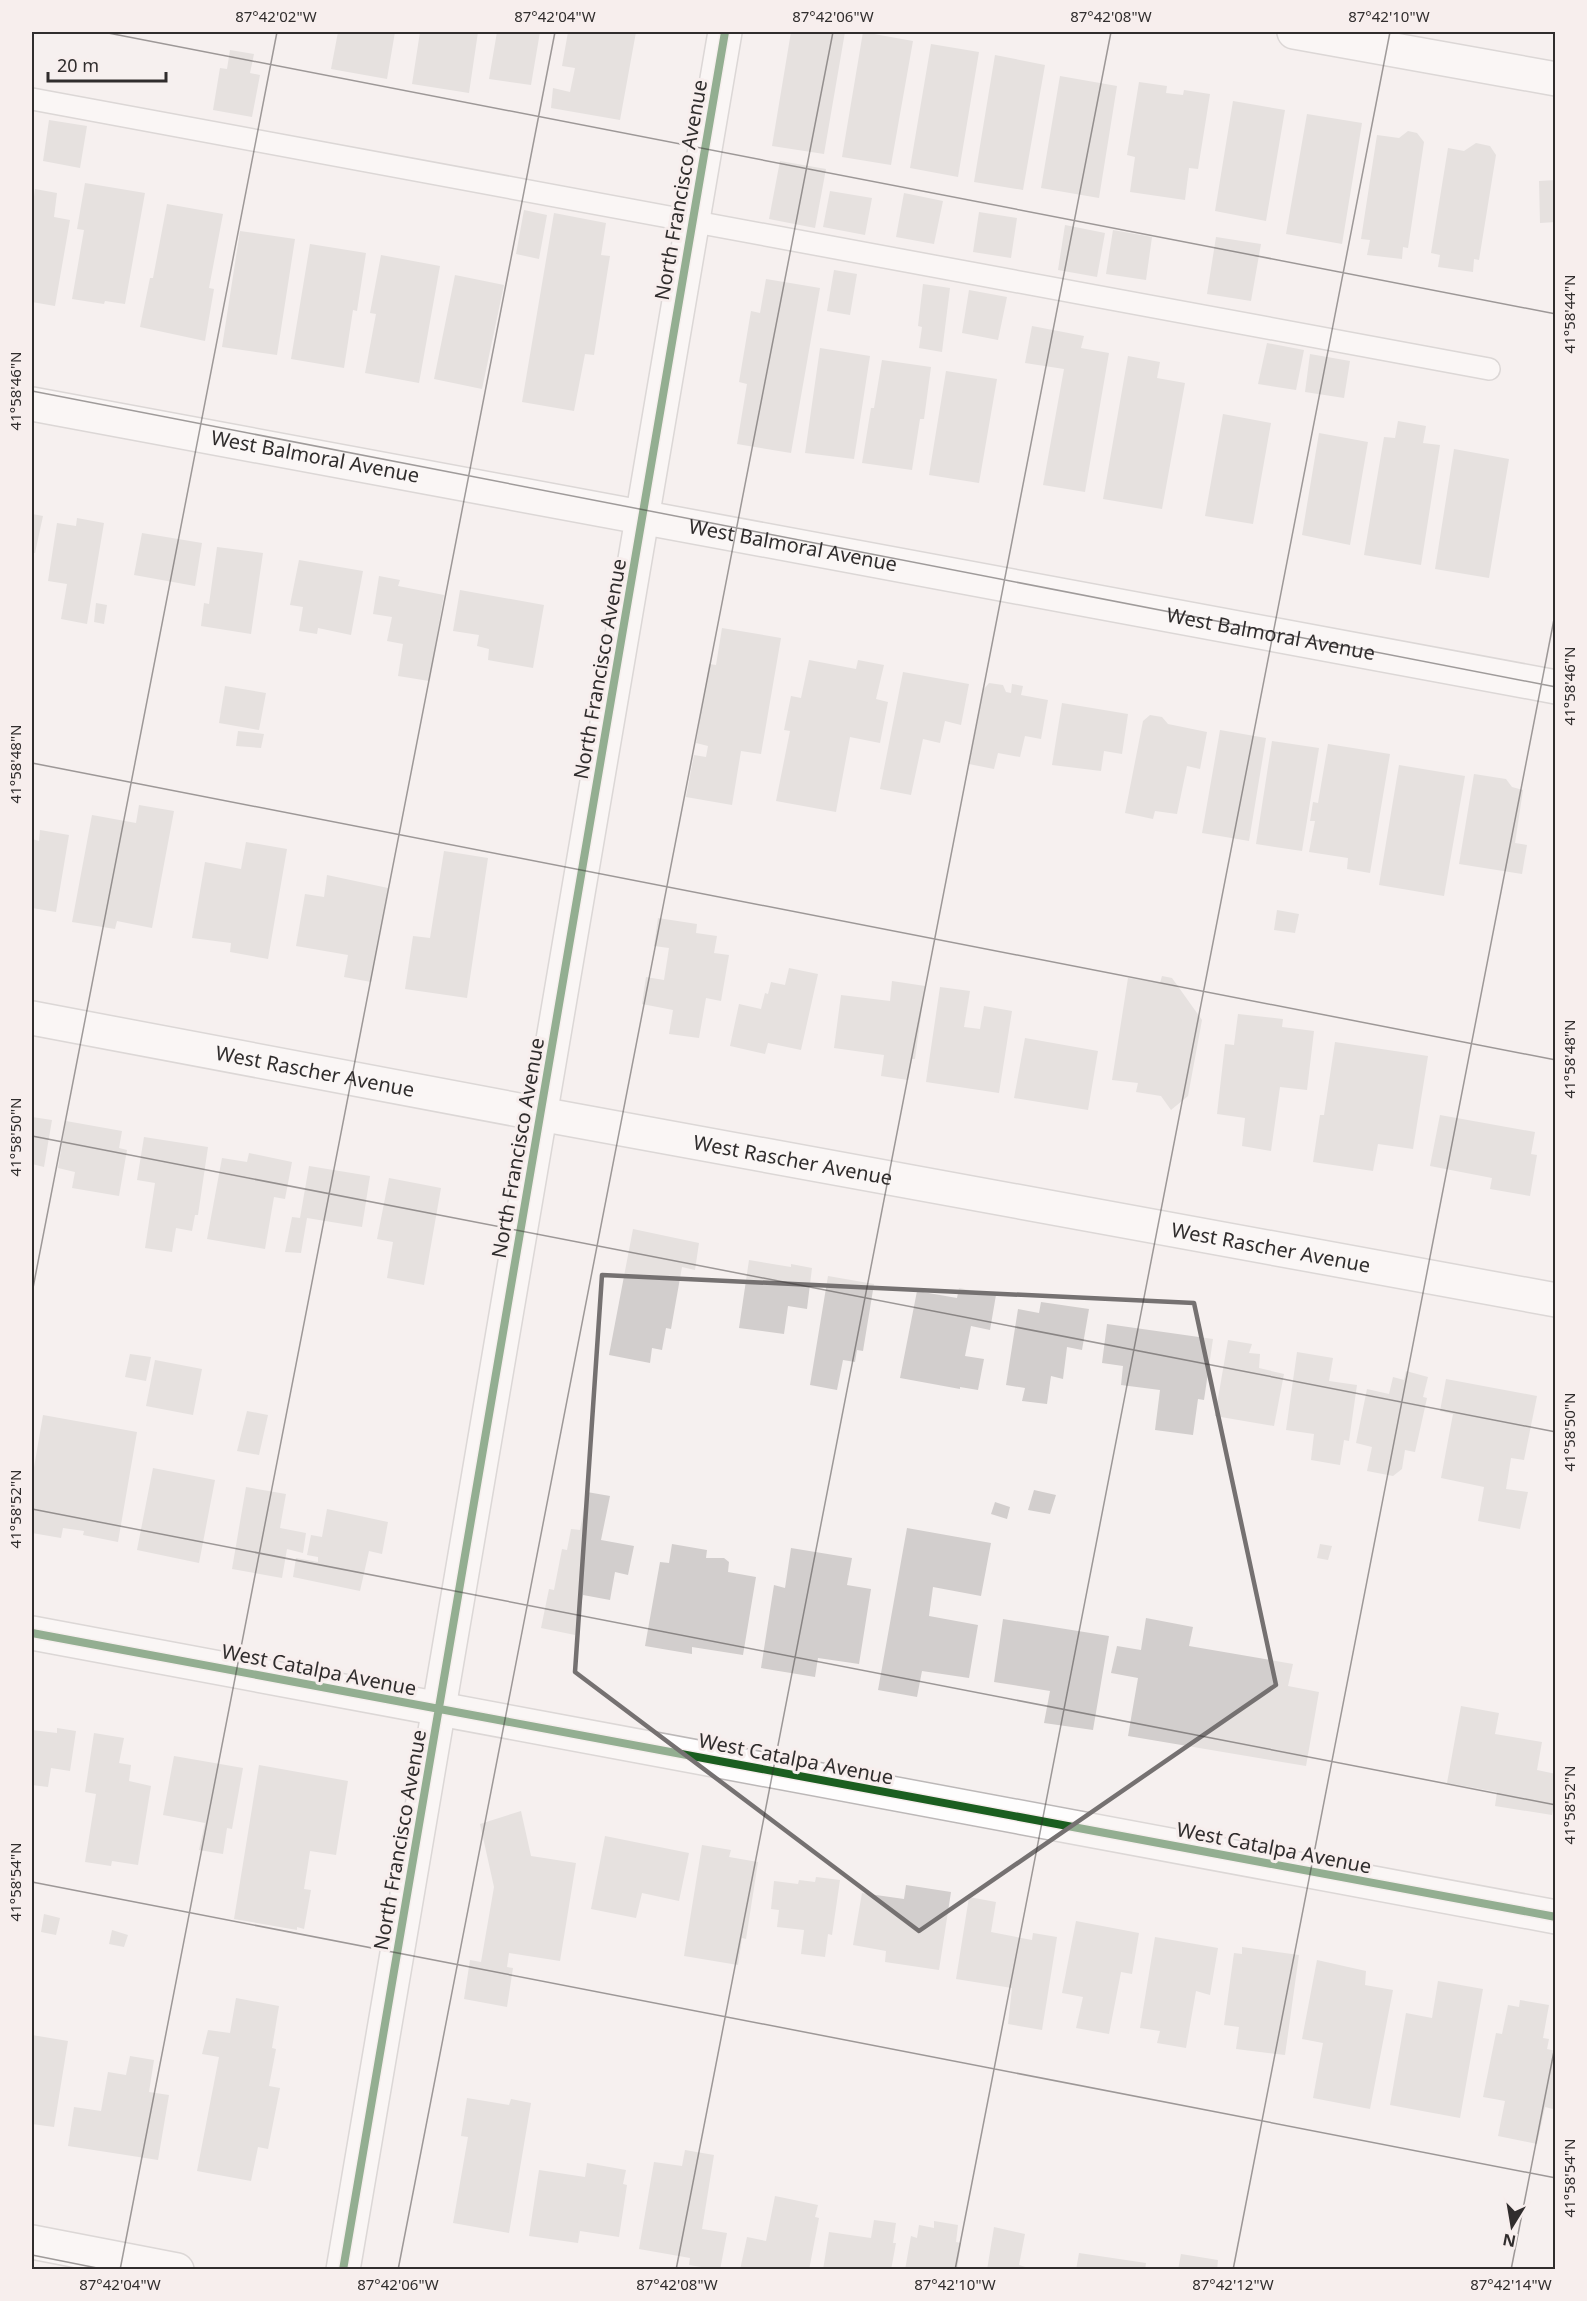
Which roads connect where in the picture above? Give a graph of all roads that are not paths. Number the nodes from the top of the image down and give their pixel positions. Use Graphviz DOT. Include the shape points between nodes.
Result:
graph roads {
  1 [pos="725,32"];
  2 [pos="1294,32"];
  3 [pos="1556,79"];
  4 [pos="32,99"];
  5 [pos="693,221"];
  6 [pos="1489,369"];
  7 [pos="32,404"];
  8 [pos="642,517"];
  9 [pos="1556,687"];
  10 [pos="32,1018"];
  11 [pos="540,1114"];
  12 [pos="1556,1300"];
  13 [pos="32,1633"];
  14 [pos="439,1710"];
  15 [pos="1556,1917"];
  16 [pos="32,2242"];
  17 [pos="177,2270"];
  18 [pos="343,2270"];
  1 -- 5 [label="street, North Francisco Avenue"];
  2 -- 3 [label="street"];
  4 -- 5 [label="lane"];
  5 -- 6 [label="lane"];
  5 -- 8 [label="street, North Francisco Avenue"];
  7 -- 8 [label="street, West Balmoral Avenue"];
  8 -- 9 [label="street, West Balmoral Avenue"];
  8 -- 11 [label="street, North Francisco Avenue"];
  10 -- 11 [label="street, West Rascher Avenue"];
  11 -- 12 [label="street, West Rascher Avenue"];
  11 -- 14 [label="street, North Francisco Avenue"];
  13 -- 14 [label="street, West Catalpa Avenue"];
  14 -- 15 [label="street, West Catalpa Avenue"];
  14 -- 18 [label="street, North Francisco Avenue"];
  16 -- 17 [label="street"];
}
